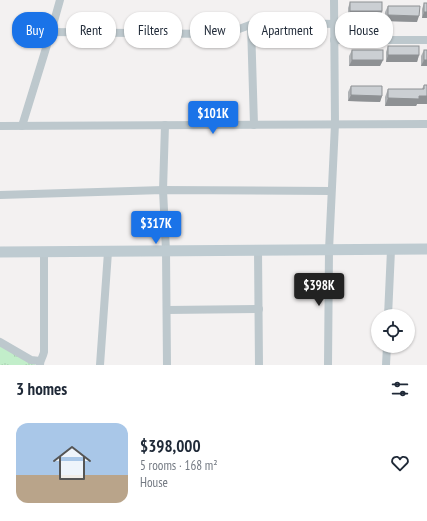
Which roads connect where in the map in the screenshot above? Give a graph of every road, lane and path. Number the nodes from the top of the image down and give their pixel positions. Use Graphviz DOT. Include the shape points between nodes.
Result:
graph roads {
  1 [pos="60,0"];
  2 [pos="334,0"];
  3 [pos="57,12"];
  4 [pos="327,24"];
  5 [pos="334,24"];
  6 [pos="248,26"];
  7 [pos="58,32"];
  8 [pos="334,40"];
  9 [pos="427,40"];
  10 [pos="46,48"];
  11 [pos="252,48"];
  12 [pos="335,124"];
  13 [pos="427,124"];
  14 [pos="165,125"];
  15 [pos="254,125"];
  16 [pos="0,126"];
  17 [pos="22,126"];
  18 [pos="163,190"];
  19 [pos="331,191"];
  20 [pos="0,195"];
  21 [pos="427,249"];
  22 [pos="258,250"];
  23 [pos="329,250"];
  24 [pos="391,250"];
  25 [pos="166,251"];
  26 [pos="0,252"];
  27 [pos="44,252"];
  28 [pos="108,252"];
  29 [pos="259,309"];
  30 [pos="388,309"];
  31 [pos="167,310"];
  32 [pos="0,342"];
  33 [pos="387,353"];
  34 [pos="40,363"];
  35 [pos="100,365"];
  36 [pos="167,365"];
  37 [pos="259,365"];
  38 [pos="328,365"];
  39 [pos="386,365"];
  1 -- 3 [label="street"];
  2 -- 5 [label="street"];
  4 -- 5 [label="street"];
  5 -- 8 [label="street"];
  6 -- 7 [label="street" via="211,34"];
  8 -- 9 [label="street"];
  8 -- 12 [label="street"];
  10 -- 17 [label="street"];
  11 -- 15 [label="street"];
  12 -- 13 [label="street"];
  12 -- 15 [label="street"];
  12 -- 19 [label="street"];
  14 -- 15 [label="street"];
  14 -- 17 [label="street"];
  14 -- 18 [label="street"];
  16 -- 17 [label="street"];
  18 -- 19 [label="street"];
  18 -- 20 [label="street"];
  18 -- 25 [label="street"];
  19 -- 23 [label="street"];
  21 -- 24 [label="street"];
  22 -- 23 [label="street"];
  22 -- 25 [label="street"];
  22 -- 29 [label="street"];
  23 -- 24 [label="street"];
  23 -- 38 [label="street"];
  24 -- 30 [label="street"];
  25 -- 28 [label="street"];
  25 -- 31 [label="street"];
  26 -- 27 [label="street"];
  27 -- 28 [label="street"];
  27 -- 34 [label="street" via="44,352"];
  28 -- 35 [label="street"];
  29 -- 31 [label="street"];
  29 -- 37 [label="street"];
  31 -- 36 [label="street"];
  32 -- 34 [label="street"];
  33 -- 39 [label="street"];
}
